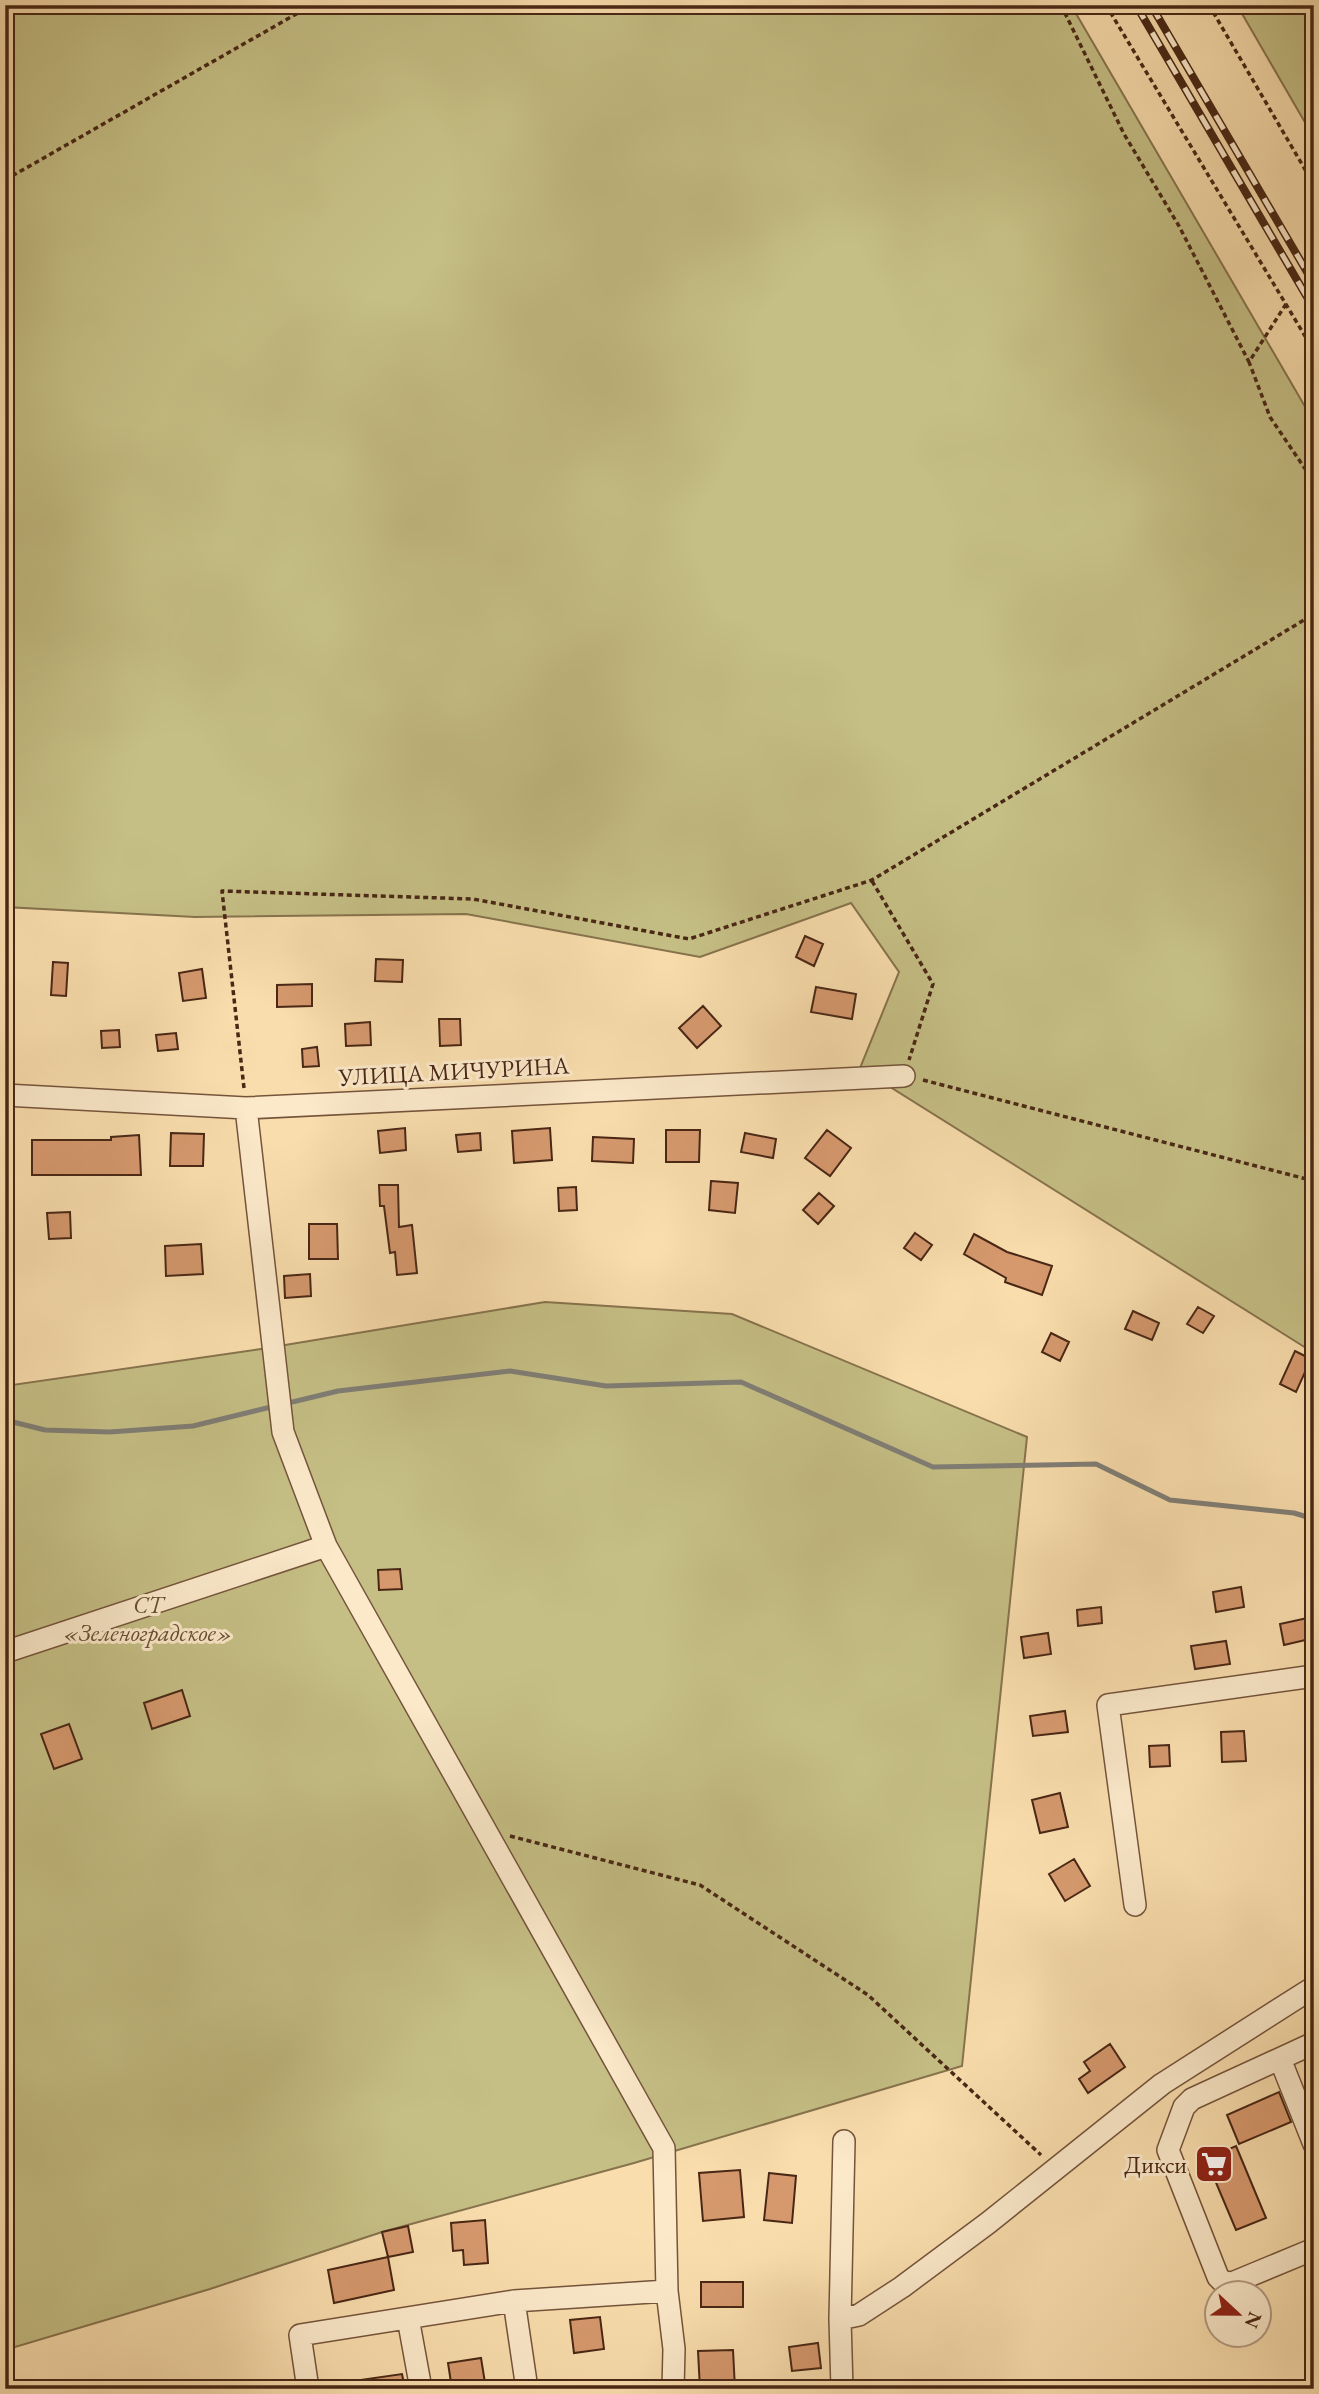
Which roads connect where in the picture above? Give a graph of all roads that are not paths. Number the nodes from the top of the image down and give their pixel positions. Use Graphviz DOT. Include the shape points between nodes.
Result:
graph roads {
  1 [pos="904,1076"];
  2 [pos="5,1096"];
  3 [pos="246,1108"];
  4 [pos="326,1546"];
  5 [pos="10,1648"];
  6 [pos="1314,1676"];
  7 [pos="1135,1905"];
  8 [pos="1314,1987"];
  9 [pos="1314,2043"];
  10 [pos="1280,2059"];
  11 [pos="844,2141"];
  12 [pos="1314,2144"];
  13 [pos="1314,2249"];
  14 [pos="667,2291"];
  15 [pos="514,2301"];
  16 [pos="408,2318"];
  17 [pos="840,2319"];
  18 [pos="308,2389"];
  19 [pos="421,2389"];
  20 [pos="527,2389"];
  21 [pos="673,2389"];
  22 [pos="842,2389"];
  1 -- 3 [label="street, УЛИЦА МИЧУРИНА"];
  2 -- 3 [label="street, УЛИЦА МИЧУРИНА"];
  3 -- 4 [label="street" via="284,1432"];
  4 -- 5 [label="street"];
  4 -- 14 [label="street" via="664,2148"];
  6 -- 7 [label="street" via="1108,1705"];
  8 -- 17 [label="street" via="1162,2084 902,2287 859,2315"];
  9 -- 10 [label="street"];
  10 -- 12 [label="street"];
  10 -- 13 [label="street" via="1188,2102 1168,2150 1223,2282 1232,2283"];
  11 -- 17 [label="street"];
  14 -- 15 [label="street"];
  14 -- 21 [label="street"];
  15 -- 16 [label="street"];
  15 -- 20 [label="street"];
  16 -- 18 [label="street" via="300,2335"];
  16 -- 19 [label="street"];
  17 -- 22 [label="street"];
}
